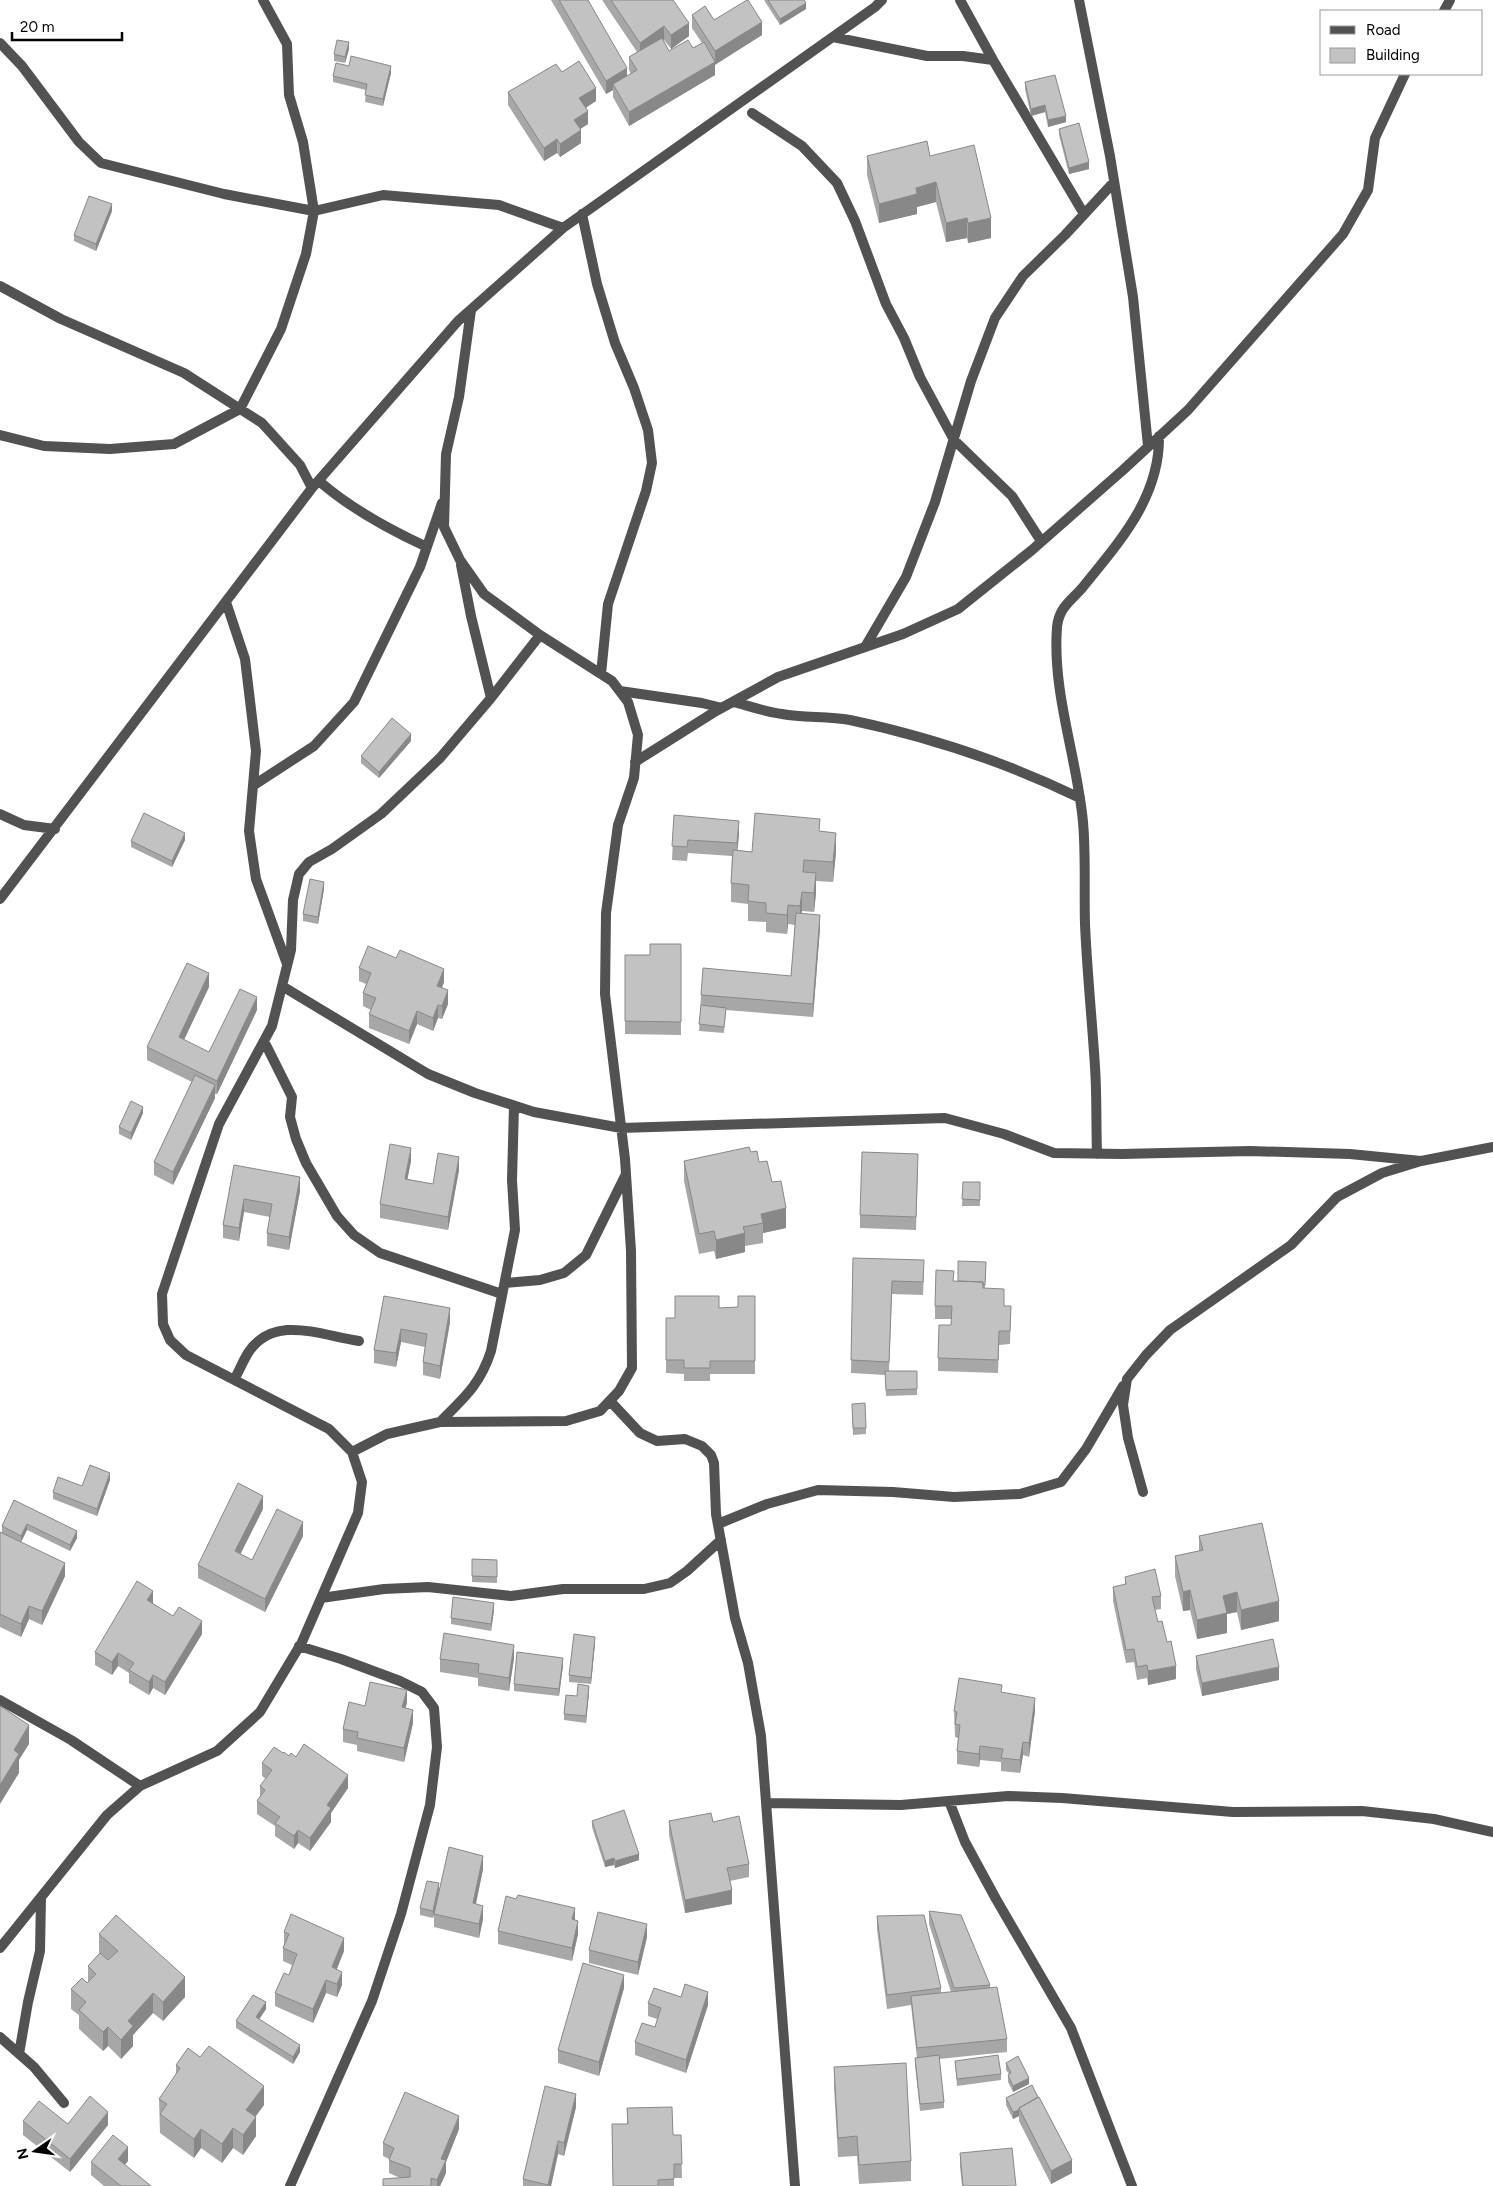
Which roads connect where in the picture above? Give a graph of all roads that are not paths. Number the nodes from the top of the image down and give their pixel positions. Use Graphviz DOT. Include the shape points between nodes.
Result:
graph roads {
  1 [pos="264,0"];
  2 [pos="960,0"];
  3 [pos="1079,0"];
  4 [pos="875,2"];
  5 [pos="833,37"];
  6 [pos="0,43"];
  7 [pos="993,60"];
  8 [pos="1405,75"];
  9 [pos="752,113"];
  10 [pos="1114,182"];
  11 [pos="314,211"];
  12 [pos="582,214"];
  13 [pos="1084,214"];
  14 [pos="563,228"];
  15 [pos="0,286"];
  16 [pos="471,310"];
  17 [pos="240,409"];
  18 [pos="0,435"];
  19 [pos="1159,436"];
  20 [pos="954,440"];
  21 [pos="1148,446"];
  22 [pos="316,485"];
  23 [pos="445,494"];
  24 [pos="1041,541"];
  25 [pos="427,547"];
  26 [pos="460,560"];
  27 [pos="226,602"];
  28 [pos="540,635"];
  29 [pos="865,647"];
  30 [pos="601,674"];
  31 [pos="620,691"];
  32 [pos="491,698"];
  33 [pos="734,702"];
  34 [pos="722,708"];
  35 [pos="635,762"];
  36 [pos="254,785"];
  37 [pos="1080,798"];
  38 [pos="0,814"];
  39 [pos="55,829"];
  40 [pos="0,899"];
  41 [pos="288,964"];
  42 [pos="282,986"];
  43 [pos="264,1040"];
  44 [pos="514,1106"];
  45 [pos="621,1128"];
  46 [pos="1493,1147"];
  47 [pos="1097,1154"];
  48 [pos="1421,1161"];
  49 [pos="626,1174"];
  50 [pos="505,1283"];
  51 [pos="502,1294"];
  52 [pos="359,1341"];
  53 [pos="1127,1379"];
  54 [pos="234,1380"];
  55 [pos="610,1401"];
  56 [pos="440,1422"];
  57 [pos="352,1452"];
  58 [pos="1143,1492"];
  59 [pos="718,1524"];
  60 [pos="721,1540"];
  61 [pos="321,1598"];
  62 [pos="299,1646"];
  63 [pos="0,1700"];
  64 [pos="140,1786"];
  65 [pos="949,1801"];
  66 [pos="766,1803"];
  67 [pos="1493,1832"];
  68 [pos="40,1897"];
  69 [pos="1,1944"];
  70 [pos="0,2037"];
  71 [pos="19,2054"];
  72 [pos="64,2103"];
  73 [pos="290,2186"];
  74 [pos="796,2186"];
  75 [pos="1132,2186"];
  1 -- 11 [label="street" via="286,44 289,95 303,142"];
  2 -- 7 [label="street"];
  3 -- 10 [label="street"];
  4 -- 5 [label="street"];
  5 -- 7 [label="street" via="927,56"];
  5 -- 12 [label="street"];
  6 -- 11 [label="street" via="22,66 80,142 101,163 224,194"];
  7 -- 13 [label="street"];
  8 -- 19 [label="street" via="1375,138 1368,190 1343,234 1188,410"];
  9 -- 20 [label="street" via="802,146 838,183 886,304"];
  10 -- 13 [label="street"];
  10 -- 21 [label="street" via="1134,297"];
  11 -- 14 [label="street" via="383,196 499,205"];
  11 -- 17 [label="street" via="306,254 281,329"];
  12 -- 14 [label="street"];
  12 -- 30 [label="street" via="597,284 615,343 648,430 652,462 646,491 608,604"];
  13 -- 20 [label="street" via="1022,276 995,318 971,380"];
  14 -- 16 [label="street"];
  15 -- 17 [label="street" via="61,319 184,373"];
  16 -- 22 [label="street"];
  16 -- 23 [label="street" via="459,397 446,454"];
  17 -- 18 [label="street" via="174,444 110,449 44,446"];
  17 -- 22 [label="street" via="262,423"];
  19 -- 21 [label="street"];
  19 -- 37 [label="street" via="1160,456 1152,486 1124,535 1060,612 1057,652 1062,701"];
  20 -- 24 [label="street" via="1012,496"];
  20 -- 29 [label="street" via="935,502 906,577"];
  21 -- 24 [label="street"];
  22 -- 25 [label="street"];
  22 -- 27 [label="street"];
  23 -- 25 [label="street"];
  23 -- 26 [label="street" via="444,527"];
  24 -- 29 [label="street" via="958,609"];
  25 -- 36 [label="street" via="394,624 354,702 314,746"];
  26 -- 28 [label="street" via="484,594"];
  26 -- 32 [label="street" via="470,616"];
  27 -- 36 [label="street" via="245,659 256,751"];
  27 -- 39 [label="street"];
  28 -- 30 [label="street"];
  28 -- 32 [label="street"];
  29 -- 33 [label="street" via="778,677"];
  30 -- 31 [label="street"];
  31 -- 34 [label="street"];
  31 -- 35 [label="street" via="628,702 638,735"];
  32 -- 41 [label="street" via="440,758 381,814 309,862 299,874 293,900"];
  33 -- 34 [label="street"];
  33 -- 37 [label="street" via="781,714 846,720 908,733 1006,765"];
  34 -- 35 [label="street"];
  35 -- 45 [label="street" via="634,778 618,826 606,912 605,994"];
  36 -- 41 [label="street" via="249,831 256,879"];
  37 -- 47 [label="street" via="1086,856 1085,922"];
  38 -- 39 [label="street" via="24,825"];
  39 -- 40 [label="street"];
  41 -- 42 [label="street"];
  42 -- 43 [label="street" via="272,1026"];
  42 -- 44 [label="street" via="428,1074"];
  43 -- 51 [label="street" via="292,1097 290,1117 306,1163 338,1216 354,1235 380,1253"];
  43 -- 54 [label="street" via="219,1124 162,1294 163,1324 170,1340 186,1355"];
  44 -- 45 [label="street"];
  44 -- 50 [label="street" via="512,1180 515,1230"];
  45 -- 47 [label="street" via="945,1118 1004,1134 1054,1153"];
  45 -- 49 [label="street"];
  46 -- 48 [label="street"];
  47 -- 48 [label="street" via="1250,1151 1350,1154"];
  48 -- 53 [label="street" via="1382,1173 1337,1197 1291,1245 1170,1330"];
  49 -- 50 [label="street" via="586,1255 564,1273 540,1280"];
  49 -- 55 [label="street" via="631,1251 632,1368"];
  50 -- 51 [label="street"];
  51 -- 56 [label="street" via="485,1370 469,1393"];
  52 -- 54 [label="street" via="286,1328 261,1338 248,1352"];
  53 -- 58 [label="street" via="1123,1405 1128,1438"];
  53 -- 59 [label="street" via="1086,1449 1061,1482 1020,1494 954,1496 818,1490 767,1504"];
  54 -- 57 [label="street" via="329,1430"];
  55 -- 56 [label="street" via="600,1410 566,1421"];
  55 -- 59 [label="street" via="640,1433 657,1441 685,1440 702,1446 711,1455"];
  56 -- 57 [label="street" via="387,1434"];
  57 -- 61 [label="street" via="362,1482 358,1513"];
  59 -- 60 [label="street"];
  60 -- 61 [label="street" via="670,1583 644,1588 563,1589 510,1596 428,1587 384,1589"];
  60 -- 66 [label="street" via="735,1618 750,1672"];
  61 -- 62 [label="street"];
  62 -- 64 [label="street" via="260,1712 217,1751"];
  62 -- 73 [label="street" via="422,1692 434,1708 438,1747 430,1805 398,1922 372,2001"];
  63 -- 64 [label="street" via="71,1740"];
  64 -- 68 [label="street" via="107,1815"];
  65 -- 66 [label="street" via="901,1805"];
  65 -- 67 [label="street" via="1008,1796 1233,1812 1362,1811 1434,1819"];
  65 -- 75 [label="street" via="965,1842 1071,2028"];
  66 -- 74 [label="street"];
  68 -- 69 [label="street"];
  68 -- 71 [label="street" via="40,1951"];
  70 -- 71 [label="street"];
  71 -- 72 [label="street"];
}
